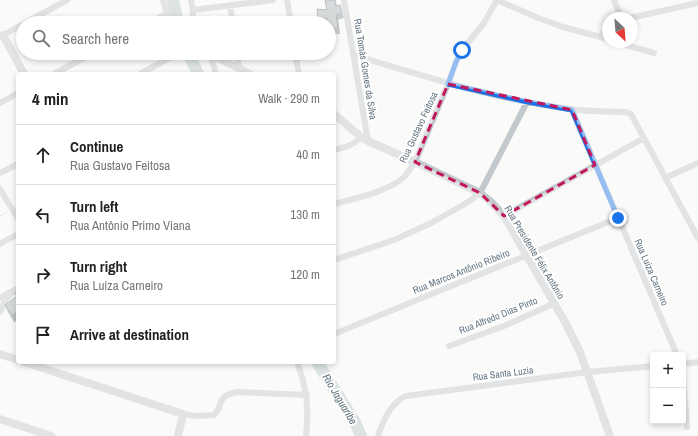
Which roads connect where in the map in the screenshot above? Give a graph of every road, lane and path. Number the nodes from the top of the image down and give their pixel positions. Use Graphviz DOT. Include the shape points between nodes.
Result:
graph roads {
  1 [pos="67,0"];
  2 [pos="164,0"];
  3 [pos="191,0"];
  4 [pos="273,0"];
  5 [pos="287,0"];
  6 [pos="344,0"];
  7 [pos="497,0"];
  8 [pos="614,0"];
  9 [pos="690,2"];
  10 [pos="698,3"];
  11 [pos="230,5"];
  12 [pos="193,10"];
  13 [pos="619,12"];
  14 [pos="167,13"];
  15 [pos="38,16"];
  16 [pos="162,16"];
  17 [pos="168,16"];
  18 [pos="193,16"];
  19 [pos="231,16"];
  20 [pos="290,16"];
  21 [pos="638,16"];
  22 [pos="16,28"];
  23 [pos="1,36"];
  24 [pos="600,36"];
  25 [pos="636,48"];
  26 [pos="654,53"];
  27 [pos="353,55"];
  28 [pos="80,60"];
  29 [pos="165,60"];
  30 [pos="211,60"];
  31 [pos="222,60"];
  32 [pos="238,60"];
  33 [pos="296,60"];
  34 [pos="239,68"];
  35 [pos="23,72"];
  36 [pos="58,72"];
  37 [pos="144,72"];
  38 [pos="215,72"];
  39 [pos="246,72"];
  40 [pos="299,72"];
  41 [pos="448,84"];
  42 [pos="16,94"];
  43 [pos="528,102"];
  44 [pos="0,103"];
  45 [pos="572,110"];
  46 [pos="336,116"];
  47 [pos="644,138"];
  48 [pos="364,139"];
  49 [pos="336,149"];
  50 [pos="414,162"];
  51 [pos="698,163"];
  52 [pos="16,165"];
  53 [pos="595,165"];
  54 [pos="0,173"];
  55 [pos="665,178"];
  56 [pos="0,189"];
  57 [pos="480,193"];
  58 [pos="336,203"];
  59 [pos="12,210"];
  60 [pos="0,216"];
  61 [pos="16,216"];
  62 [pos="504,216"];
  63 [pos="618,218"];
  64 [pos="16,235"];
  65 [pos="698,238"];
  66 [pos="0,244"];
  67 [pos="527,256"];
  68 [pos="336,259"];
  69 [pos="16,290"];
  70 [pos="12,293"];
  71 [pos="0,298"];
  72 [pos="555,302"];
  73 [pos="0,312"];
  74 [pos="336,333"];
  75 [pos="449,346"];
  76 [pos="675,352"];
  77 [pos="0,354"];
  78 [pos="16,359"];
  79 [pos="698,362"];
  80 [pos="30,364"];
  81 [pos="298,364"];
  82 [pos="686,364"];
  83 [pos="650,366"];
  84 [pos="588,372"];
  85 [pos="684,388"];
  86 [pos="307,395"];
  87 [pos="183,414"];
  88 [pos="0,419"];
  89 [pos="687,428"];
  90 [pos="51,436"];
  91 [pos="178,436"];
  92 [pos="306,436"];
  93 [pos="378,436"];
  94 [pos="610,436"];
  1 -- 15 [label="street"];
  2 -- 14 [label="street"];
  3 -- 12 [label="street"];
  4 -- 11 [label="street"];
  5 -- 20 [label="street"];
  6 -- 27 [label="street, Rua Tomás Gomes da Silva"];
  7 -- 24 [label="street" via="563,28"];
  7 -- 41 [label="street, Rua Gustavo Feitosa" via="484,23 462,50"];
  8 -- 13 [label="street"];
  9 -- 10 [label="street"];
  9 -- 21 [label="street"];
  11 -- 12 [label="street"];
  11 -- 19 [label="street"];
  12 -- 18 [label="street"];
  14 -- 16 [label="street"];
  14 -- 17 [label="street"];
  22 -- 23 [label="street"];
  23 -- 35 [label="street"];
  25 -- 26 [label="street"];
  27 -- 41 [label="street"];
  27 -- 48 [label="street, Rua Tomás Gomes da Silva"];
  28 -- 36 [label="street"];
  29 -- 37 [label="street"];
  30 -- 38 [label="street"];
  31 -- 34 [label="street"];
  32 -- 34 [label="street"];
  33 -- 40 [label="street"];
  34 -- 39 [label="street"];
  41 -- 43 [label="street"];
  41 -- 50 [label="street, Rua Gustavo Feitosa"];
  42 -- 44 [label="street"];
  43 -- 45 [label="street"];
  43 -- 57 [label="street"];
  45 -- 47 [label="street" via="626,112 634,117"];
  45 -- 53 [label="street, Rua Luiza Carneiro"];
  46 -- 48 [label="street, Rua Presidente Félix Antônio"];
  47 -- 53 [label="street"];
  47 -- 55 [label="street"];
  48 -- 49 [label="street"];
  48 -- 50 [label="street, Rua Presidente Félix Antônio"];
  50 -- 57 [label="street, Rua Presidente Félix Antônio"];
  50 -- 58 [label="street, Rua Gustavo Feitosa" via="397,182"];
  51 -- 55 [label="street"];
  52 -- 54 [label="street"];
  53 -- 62 [label="street"];
  53 -- 63 [label="street, Rua Luiza Carneiro"];
  55 -- 65 [label="street"];
  56 -- 59 [label="street"];
  57 -- 62 [label="street, Rua Presidente Félix Antônio"];
  57 -- 68 [label="street" via="431,223 394,240"];
  59 -- 60 [label="path"];
  59 -- 61 [label="street"];
  62 -- 67 [label="street, Rua Presidente Félix Antônio"];
  63 -- 67 [label="street, Rua Marcos Antônio Ribeiro"];
  63 -- 76 [label="street, Rua Luiza Carneiro"];
  64 -- 66 [label="street"];
  67 -- 72 [label="street, Rua Presidente Félix Antônio"];
  67 -- 74 [label="street, Rua Marcos Antônio Ribeiro"];
  69 -- 70 [label="street"];
  70 -- 71 [label="street"];
  70 -- 73 [label="street"];
  72 -- 75 [label="street, Rua Alfredo Dias Pinto" via="504,326"];
  72 -- 84 [label="street, Rua Presidente Félix Antônio"];
  77 -- 78 [label="street"];
  79 -- 82 [label="street"];
  80 -- 87 [label="street"];
  81 -- 86 [label="street"];
  83 -- 84 [label="street, Rua Santa Luzia"];
  84 -- 93 [label="street, Rua Santa Luzia" via="406,396 395,403 388,412"];
  84 -- 94 [label="street, Rua Presidente Félix Antônio"];
  85 -- 89 [label="street"];
  86 -- 87 [label="street" via="237,392 227,395 220,401 214,416"];
  86 -- 92 [label="street"];
  87 -- 91 [label="street"];
  88 -- 90 [label="street"];
}
